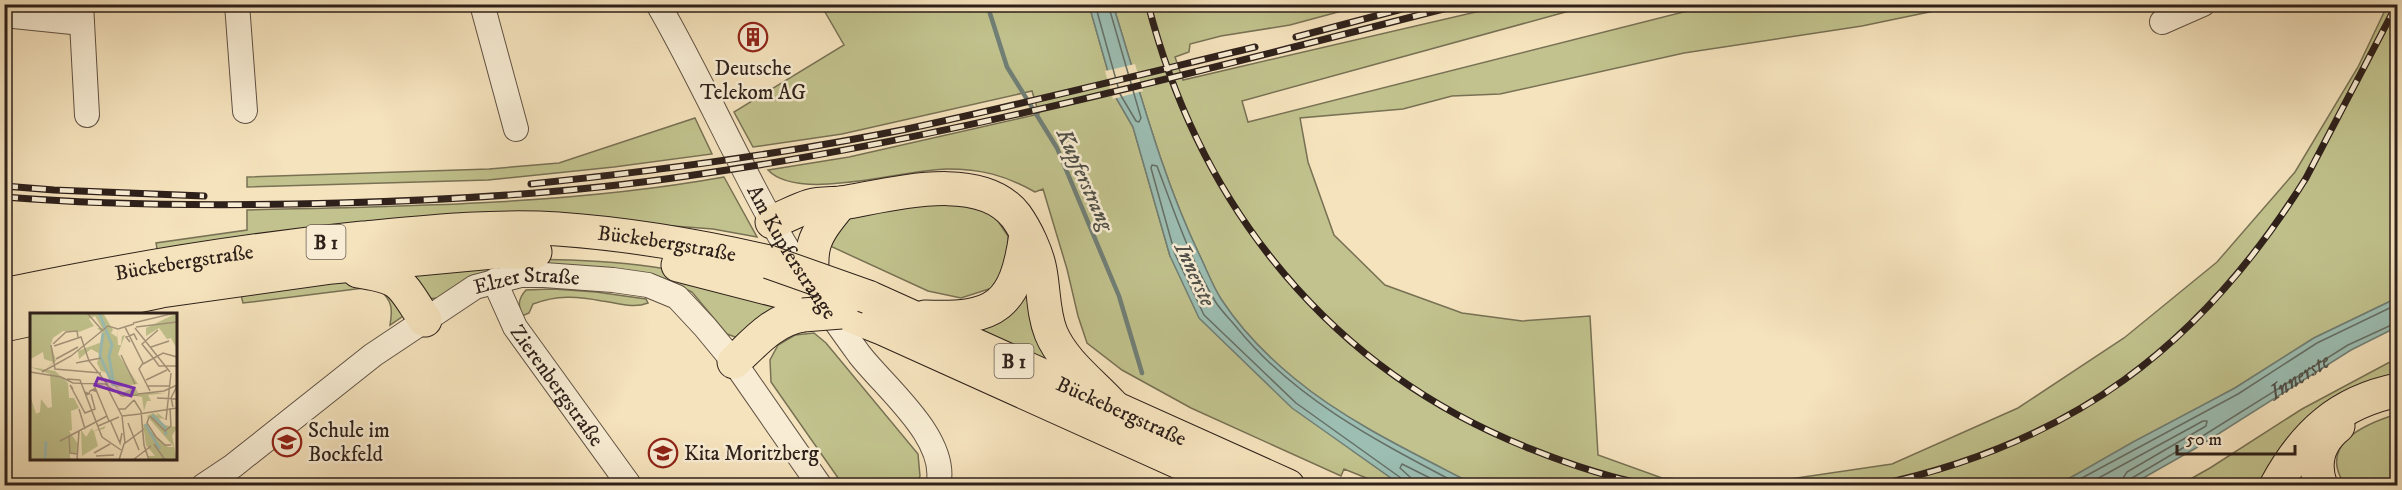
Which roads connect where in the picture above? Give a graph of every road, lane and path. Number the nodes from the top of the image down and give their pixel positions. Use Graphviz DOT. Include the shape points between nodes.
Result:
graph roads {
  1 [pos="237,4"];
  2 [pos="482,4"];
  3 [pos="658,4"];
  4 [pos="2203,4"];
  5 [pos="82,14"];
  6 [pos="4,15"];
  7 [pos="2162,22"];
  8 [pos="245,111"];
  9 [pos="87,115"];
  10 [pos="516,129"];
  11 [pos="841,203"];
  12 [pos="772,222"];
  13 [pos="1026,234"];
  14 [pos="332,267"];
  15 [pos="496,280"];
  16 [pos="4,295"];
  17 [pos="801,300"];
  18 [pos="854,304"];
  19 [pos="60,313"];
  20 [pos="915,317"];
  21 [pos="30,319"];
  22 [pos="425,320"];
  23 [pos="4,325"];
  24 [pos="734,362"];
  25 [pos="2397,390"];
  26 [pos="2397,399"];
  27 [pos="1113,406"];
  28 [pos="203,486"];
  29 [pos="630,486"];
  30 [pos="820,486"];
  31 [pos="938,486"];
  32 [pos="1232,486"];
  33 [pos="1288,486"];
  34 [pos="2276,486"];
  35 [pos="2321,486"];
  1 -- 8 [label="street"];
  2 -- 10 [label="street"];
  3 -- 12 [label="street, Am Kupferstrange"];
  4 -- 7 [label="street"];
  5 -- 6 [label="street"];
  5 -- 9 [label="street"];
  11 -- 12 [label="highway" via="811,206"];
  11 -- 13 [label="highway" via="892,193 963,189 986,194 1004,204"];
  11 -- 17 [label="highway" via="820,227"];
  12 -- 17 [label="street, Am Kupferstrange"];
  13 -- 20 [label="highway" via="1017,280 998,305 963,317"];
  13 -- 27 [label="highway" via="1040,268 1047,317 1056,342"];
  14 -- 17 [label="highway, Bückebergstraße / B 1" via="493,252 564,252 646,259 704,270"];
  14 -- 19 [label="highway, Bückebergstraße / B 1" via="161,291"];
  14 -- 22 [label="highway" via="384,274 394,279"];
  15 -- 22 [label="street, Elzer Straße" via="475,287"];
  15 -- 24 [label="street, Elzer Straße" via="521,275 563,275 648,285 666,291 687,306"];
  15 -- 29 [label="street, Zierenbergstraße" via="515,327"];
  16 -- 18 [label="highway, Bückebergstraße / B 1, bridge" via="244,253 390,236 557,229 651,238 769,262"];
  17 -- 18 [label="highway, Bückebergstraße / B 1"];
  17 -- 24 [label="highway"];
  17 -- 31 [label="street, Am Kupferstrange" via="866,363 929,438 938,461"];
  18 -- 20 [label="highway, Bückebergstraße / B 1"];
  18 -- 32 [label="highway, Bückebergstraße / B 1" via="884,329"];
  20 -- 27 [label="highway, Bückebergstraße / B 1"];
  21 -- 23 [label="highway"];
  22 -- 28 [label="street, Elzer Straße" via="373,355"];
  24 -- 30 [label="street, Elzer Straße"];
  25 -- 34 [label="highway" via="2361,402 2329,419 2298,450"];
  26 -- 35 [label="highway" via="2358,413 2329,434 2318,455"];
  27 -- 33 [label="highway, Bückebergstraße / B 1"];
}
